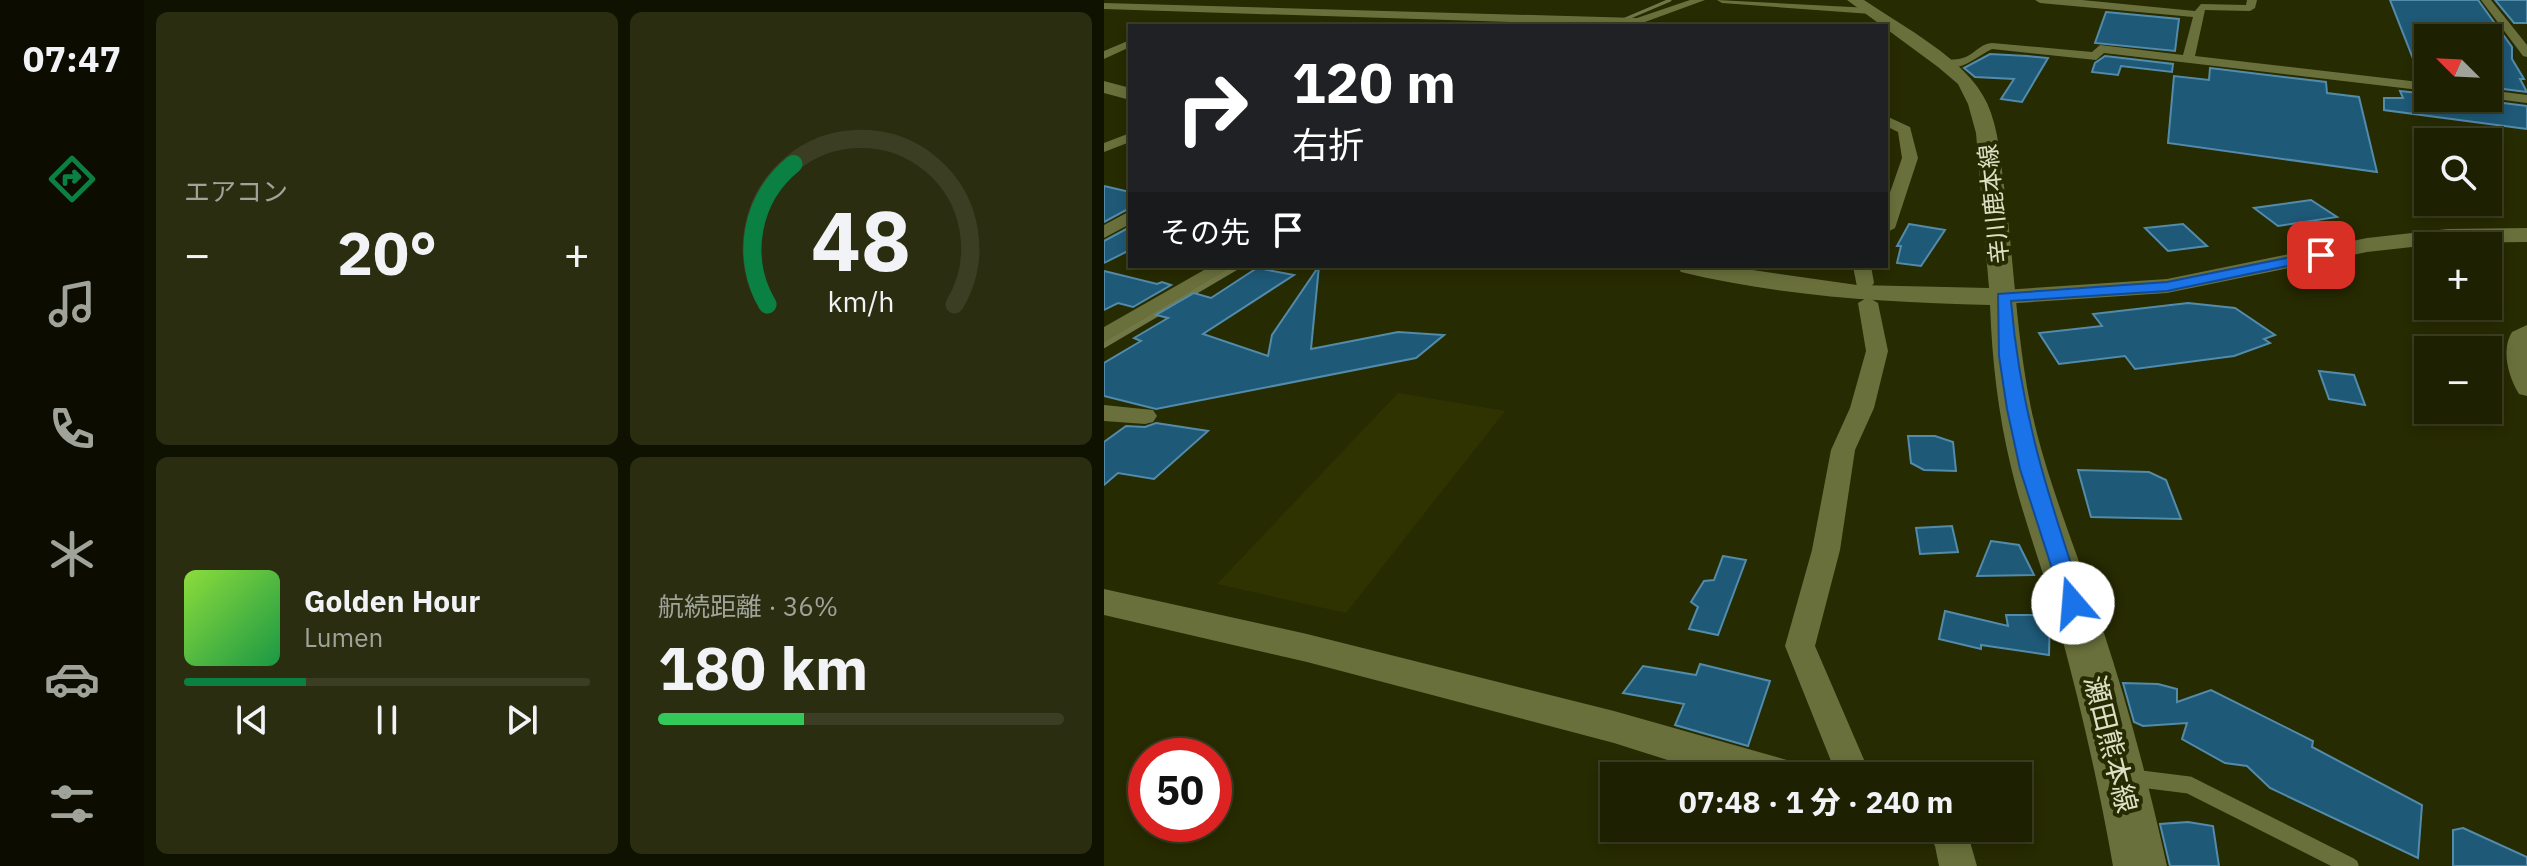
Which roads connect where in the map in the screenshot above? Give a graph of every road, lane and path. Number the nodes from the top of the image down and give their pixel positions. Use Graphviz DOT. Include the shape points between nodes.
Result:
graph roads {
  1 [pos="1224,0"];
  2 [pos="1700,0"];
  3 [pos="1722,0"];
  4 [pos="2040,0"];
  5 [pos="2252,0"];
  6 [pos="2486,0"];
  7 [pos="2073,1"];
  8 [pos="2208,3"];
  9 [pos="1104,6"];
  10 [pos="1858,7"];
  11 [pos="1204,9"];
  12 [pos="2197,14"];
  13 [pos="1180,20"];
  14 [pos="1637,21"];
  15 [pos="1629,24"];
  16 [pos="1884,24"];
  17 [pos="1888,27"];
  18 [pos="1128,44"];
  19 [pos="2527,53"];
  20 [pos="1104,55"];
  21 [pos="2189,57"];
  22 [pos="1944,63"];
  23 [pos="2414,85"];
  24 [pos="1104,87"];
  25 [pos="1128,93"];
  26 [pos="2502,96"];
  27 [pos="2527,99"];
  28 [pos="1888,121"];
  29 [pos="1128,138"];
  30 [pos="1104,148"];
  31 [pos="1128,217"];
  32 [pos="1888,222"];
  33 [pos="1104,234"];
  34 [pos="2527,235"];
  35 [pos="1128,240"];
  36 [pos="1221,268"];
  37 [pos="1699,268"];
  38 [pos="1865,284"];
  39 [pos="2003,297"];
  40 [pos="2527,331"];
  41 [pos="1104,336"];
  42 [pos="2527,389"];
  43 [pos="1104,413"];
  44 [pos="1145,416"];
  45 [pos="1104,602"];
  46 [pos="1728,762"];
  47 [pos="1848,762"];
  48 [pos="2122,777"];
  49 [pos="1952,842"];
  50 [pos="1958,866"];
  51 [pos="2140,866"];
  52 [pos="2350,866"];
  1 -- 11 [label="street"];
  2 -- 14 [label="street"];
  3 -- 10 [label="street"];
  4 -- 7 [label="street"];
  5 -- 8 [label="street" via="2250,8"];
  6 -- 19 [label="street"];
  7 -- 12 [label="street"];
  8 -- 12 [label="street"];
  9 -- 11 [label="street"];
  10 -- 16 [label="main road, 辛川鹿本線"];
  11 -- 13 [label="street"];
  11 -- 14 [label="street"];
  12 -- 21 [label="street"];
  14 -- 15 [label="street"];
  17 -- 22 [label="main road, 辛川鹿本線"];
  18 -- 20 [label="street"];
  21 -- 22 [label="street" via="2100,49 2096,56 1992,46 1969,61"];
  21 -- 23 [label="street"];
  22 -- 39 [label="main road, 辛川鹿本線" via="1965,81 1986,133"];
  24 -- 25 [label="main road"];
  26 -- 27 [label="street"];
  28 -- 32 [label="street" via="1905,130 1910,158"];
  29 -- 30 [label="street"];
  31 -- 33 [label="street"];
  33 -- 35 [label="street"];
  34 -- 39 [label="street" via="2367,245 2167,286"];
  36 -- 41 [label="street"];
  37 -- 39 [label="main road, 辛川鹿本線" via="1857,293"];
  38 -- 47 [label="street" via="1877,351 1862,408 1843,450 1826,550 1800,646"];
  39 -- 48 [label="main road, 瀬田熊本線" via="2007,356 2029,469"];
  40 -- 42 [label="street" via="2519,336 2516,356"];
  43 -- 44 [label="street"];
  45 -- 46 [label="street" via="1307,648"];
  48 -- 51 [label="main road, 瀬田熊本線"];
  48 -- 52 [label="lane" via="2189,785"];
  49 -- 50 [label="street"];
}
